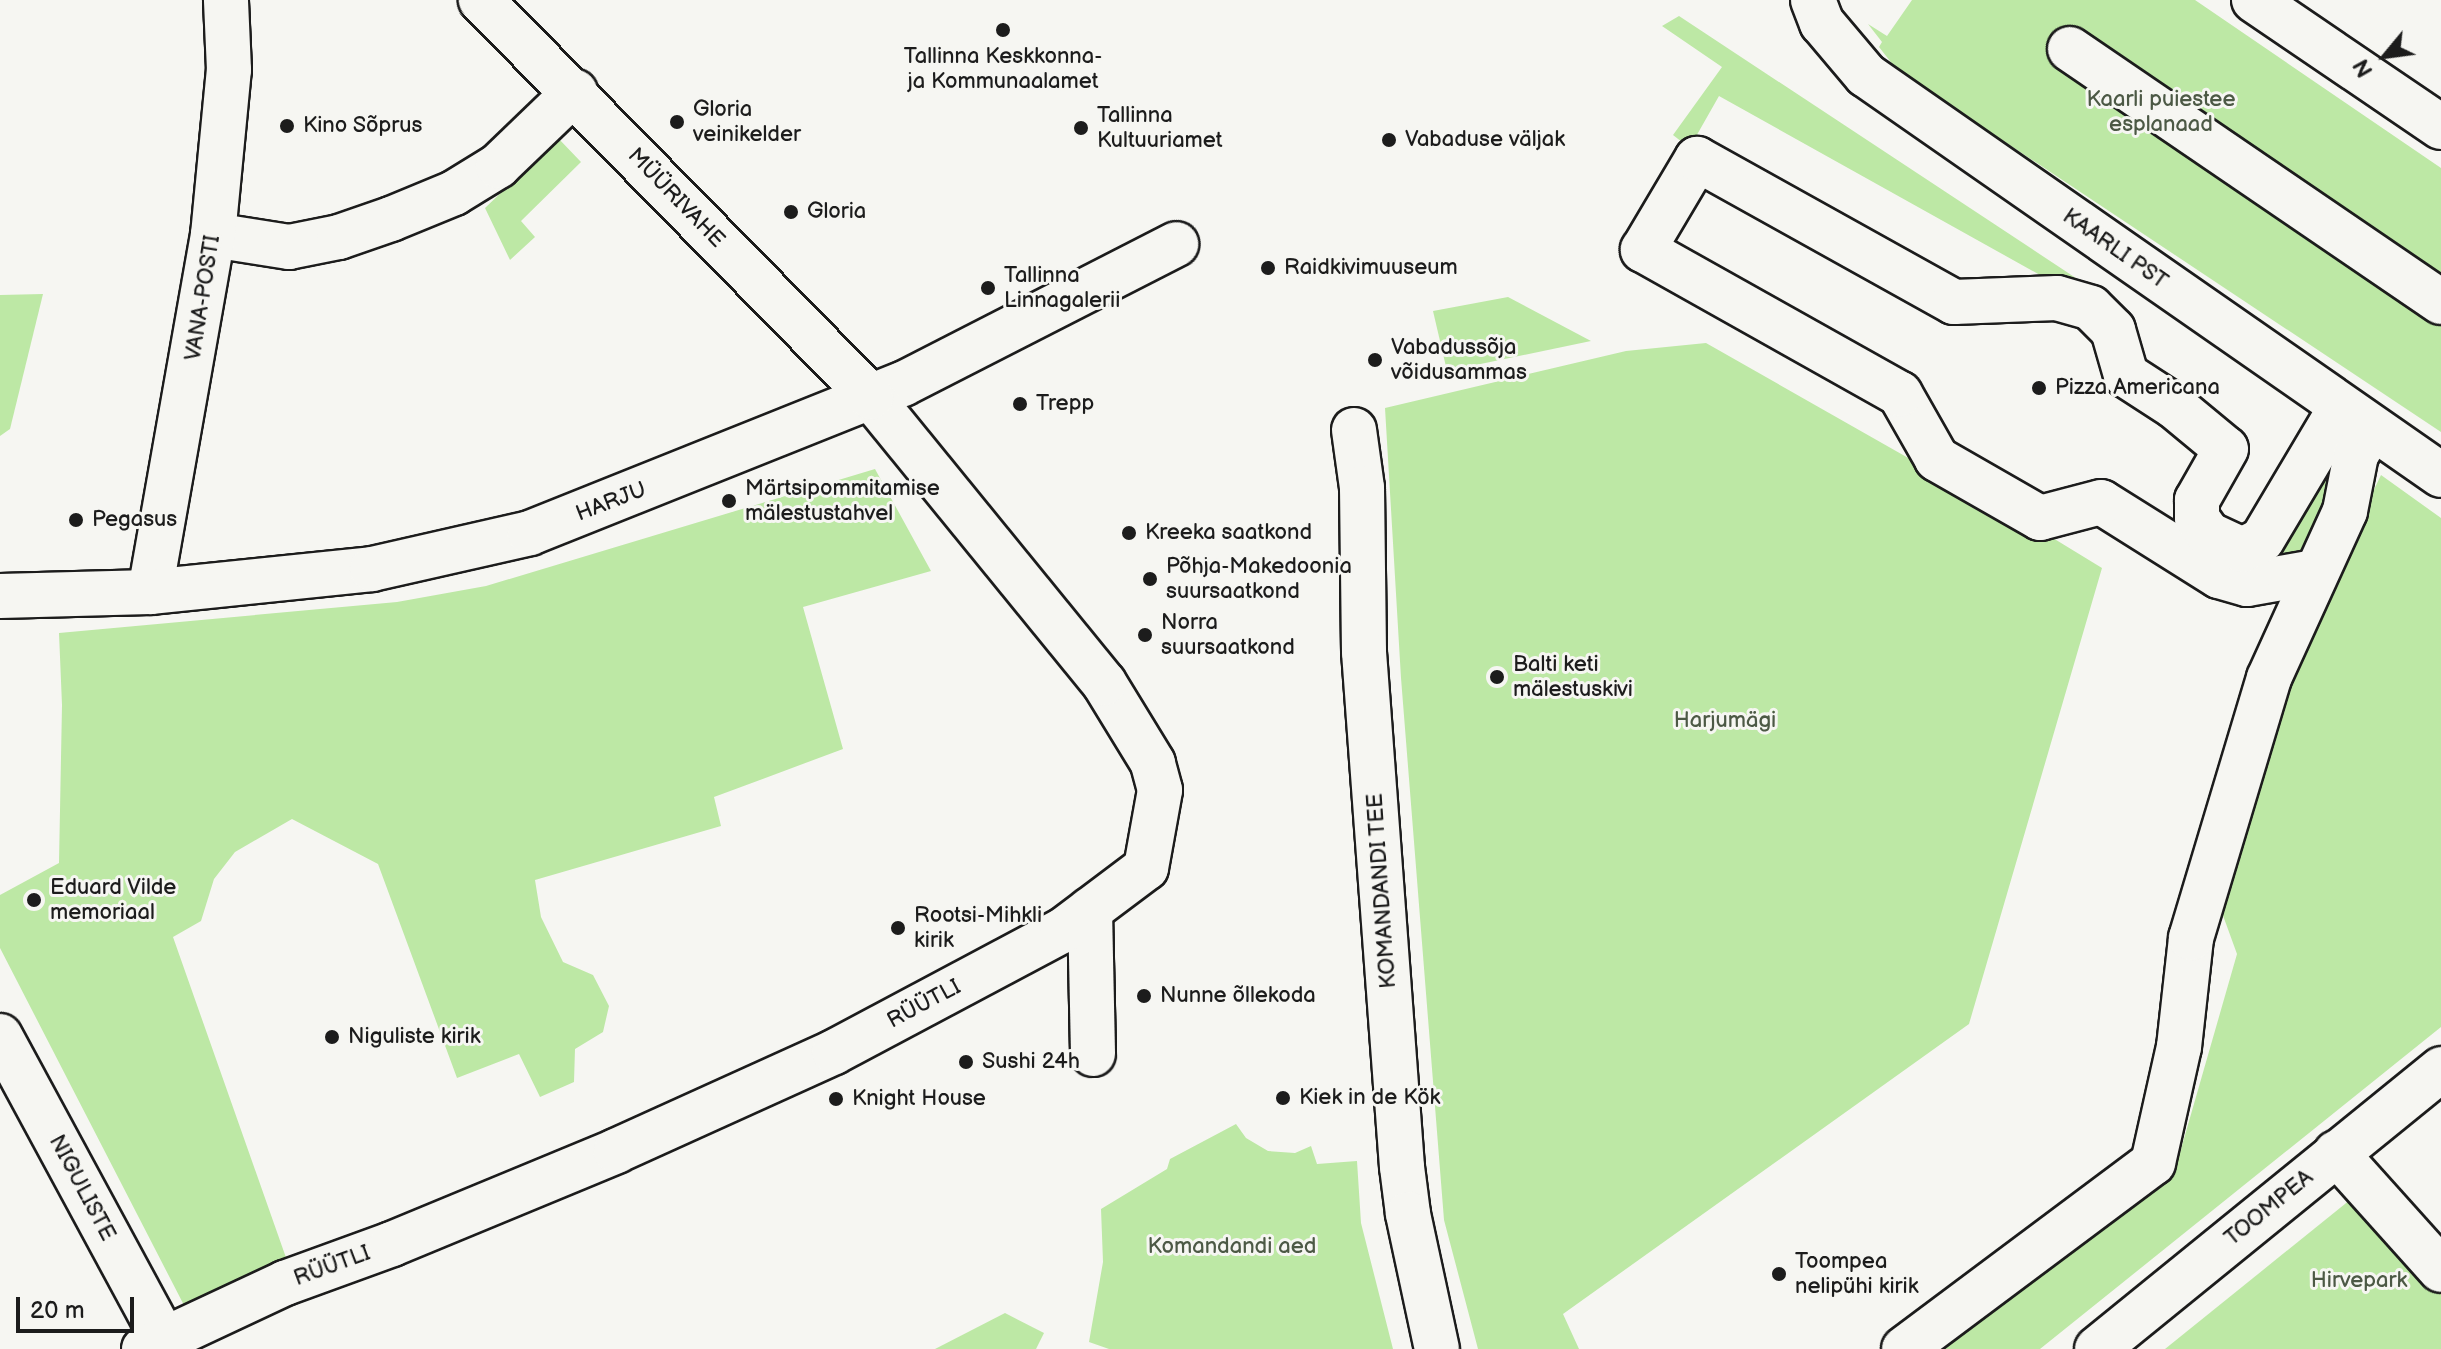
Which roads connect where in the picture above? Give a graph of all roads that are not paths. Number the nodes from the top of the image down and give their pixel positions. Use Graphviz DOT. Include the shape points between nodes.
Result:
graph roads {
  1 [pos="226,0"];
  2 [pos="481,0"];
  3 [pos="1813,0"];
  4 [pos="2254,0"];
  5 [pos="2070,49"];
  6 [pos="575,92"];
  7 [pos="2441,127"];
  8 [pos="213,235"];
  9 [pos="1176,244"];
  10 [pos="2441,302"];
  11 [pos="871,397"];
  12 [pos="2356,418"];
  13 [pos="1354,430"];
  14 [pos="2441,475"];
  15 [pos="2315,572"];
  16 [pos="150,592"];
  17 [pos="0,596"];
  18 [pos="1090,910"];
  19 [pos="0,1036"];
  20 [pos="1093,1054"];
  21 [pos="2441,1069"];
  22 [pos="2336,1153"];
  23 [pos="2441,1270"];
  24 [pos="159,1346"];
  25 [pos="1437,1349"];
  26 [pos="1904,1349"];
  27 [pos="2097,1349"];
  1 -- 8 [label="street, VANA-POSTI" via="229,70"];
  2 -- 6 [label="street, MÜÜRIVAHE"];
  3 -- 12 [label="street, KAARLI PST" via="1822,23 1866,75"];
  4 -- 7 [label="street"];
  5 -- 10 [label="street"];
  6 -- 8 [label="street" via="498,166 454,193 391,219 289,247"];
  6 -- 11 [label="street, MÜÜRIVAHE"];
  8 -- 16 [label="street, VANA-POSTI"];
  9 -- 11 [label="street, HARJU"];
  11 -- 16 [label="street, HARJU" via="530,533 372,569"];
  11 -- 18 [label="street, RÜÜTLI" via="1104,683 1153,763 1160,790 1146,868"];
  12 -- 14 [label="street, KAARLI PST"];
  12 -- 15 [label="street" via="2356,455 2345,511"];
  12 -- 15 [label="street" via="2262,540 2242,550 2208,534 2197,518 2197,500 2226,449 2126,375 2113,330 2091,308 2057,298 1954,302 1697,159 1643,250 1900,394 1937,459 2040,518 2101,502 2219,576 2247,584"];
  13 -- 25 [label="street, KOMANDANDI TEE" via="1362,488 1364,652 1402,1167"];
  15 -- 26 [label="street" via="2269,678 2191,938 2179,1047 2153,1163"];
  16 -- 17 [label="street, HARJU"];
  18 -- 20 [label="street"];
  18 -- 24 [label="street, RÜÜTLI" via="1062,931 834,1052 616,1151 285,1283"];
  19 -- 24 [label="street, NIGULISTE"];
  21 -- 22 [label="street, TOOMPEA"];
  22 -- 23 [label="street"];
  22 -- 27 [label="street, TOOMPEA"];
}
